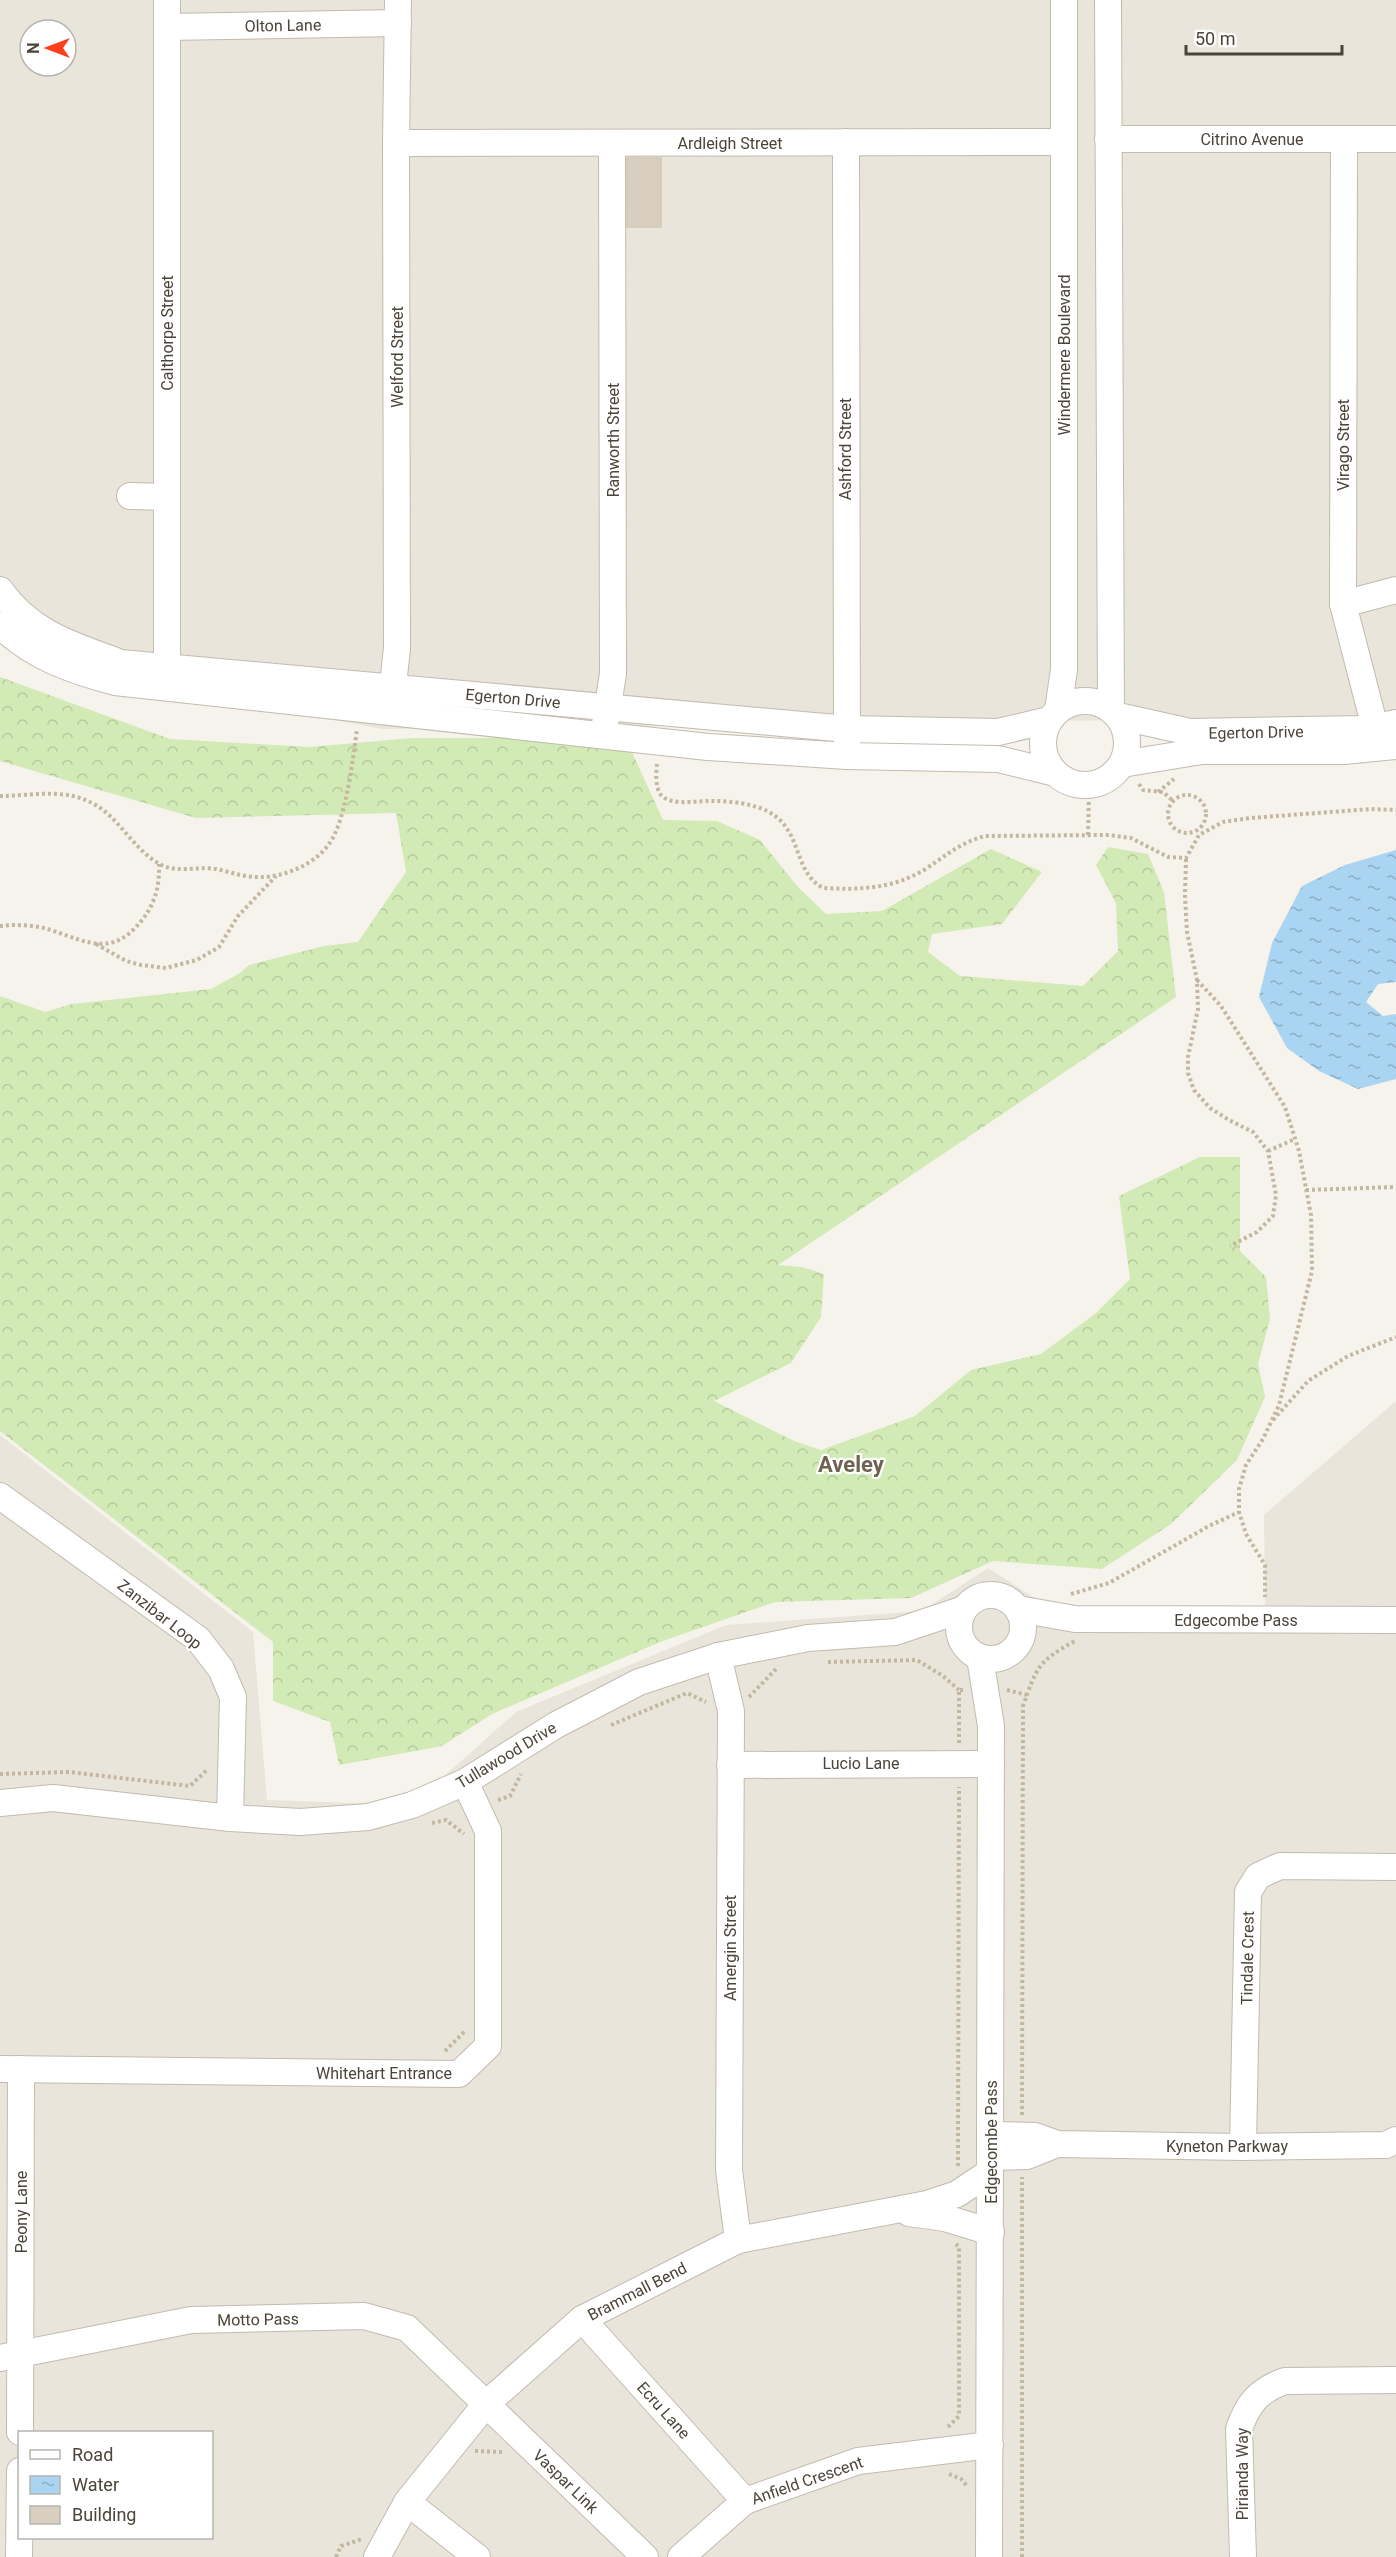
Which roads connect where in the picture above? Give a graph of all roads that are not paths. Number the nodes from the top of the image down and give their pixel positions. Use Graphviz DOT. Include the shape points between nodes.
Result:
graph roads {
  1 [pos="167,0"];
  2 [pos="1064,0"];
  3 [pos="1108,0"];
  4 [pos="398,12"];
  5 [pos="167,27"];
  6 [pos="1108,139"];
  7 [pos="1344,139"];
  8 [pos="1396,139"];
  9 [pos="846,142"];
  10 [pos="1064,142"];
  11 [pos="396,143"];
  12 [pos="612,143"];
  13 [pos="130,496"];
  14 [pos="167,497"];
  15 [pos="0,590"];
  16 [pos="1396,590"];
  17 [pos="1343,604"];
  18 [pos="0,625"];
  19 [pos="167,667"];
  20 [pos="394,687"];
  21 [pos="608,706"];
  22 [pos="390,713"];
  23 [pos="1114,713"];
  24 [pos="1054,715"];
  25 [pos="847,729"];
  26 [pos="603,736"];
  27 [pos="1387,736"];
  28 [pos="847,756"];
  29 [pos="1129,767"];
  30 [pos="1060,780"];
  31 [pos="0,1496"];
  32 [pos="964,1610"];
  33 [pos="1018,1610"];
  34 [pos="1396,1620"];
  35 [pos="1075,1630"];
  36 [pos="895,1632"];
  37 [pos="1014,1647"];
  38 [pos="971,1650"];
  39 [pos="718,1656"];
  40 [pos="992,1687"];
  41 [pos="991,1764"];
  42 [pos="730,1765"];
  43 [pos="465,1782"];
  44 [pos="0,1803"];
  45 [pos="230,1818"];
  46 [pos="1396,1867"];
  47 [pos="10,2069"];
  48 [pos="1396,2140"];
  49 [pos="1243,2147"];
  50 [pos="990,2155"];
  51 [pos="944,2208"];
  52 [pos="991,2232"];
  53 [pos="738,2240"];
  54 [pos="582,2319"];
  55 [pos="10,2357"];
  56 [pos="1396,2380"];
  57 [pos="486,2404"];
  58 [pos="20,2431"];
  59 [pos="990,2445"];
  60 [pos="745,2501"];
  61 [pos="407,2502"];
  62 [pos="19,2539"];
  63 [pos="19,2557"];
  64 [pos="377,2557"];
  65 [pos="477,2557"];
  66 [pos="645,2557"];
  67 [pos="681,2557"];
  68 [pos="989,2557"];
  69 [pos="1243,2557"];
  1 -- 5 [label="street, Calthorpe Street"];
  2 -- 10 [label="street, Windermere Boulevard"];
  3 -- 6 [label="street"];
  4 -- 5 [label="street, Olton Lane"];
  4 -- 11 [label="street, Welford Street"];
  5 -- 14 [label="street, Calthorpe Street"];
  6 -- 7 [label="street, Citrino Avenue"];
  6 -- 23 [label="street"];
  7 -- 8 [label="street, Citrino Avenue"];
  7 -- 17 [label="street, Virago Street"];
  9 -- 10 [label="street, Ardleigh Street"];
  9 -- 12 [label="street, Ardleigh Street"];
  9 -- 25 [label="street, Ashford Street"];
  10 -- 24 [label="street, Windermere Boulevard" via="1064,670"];
  11 -- 12 [label="street, Ardleigh Street"];
  11 -- 20 [label="street, Welford Street"];
  12 -- 21 [label="street, Ranworth Street" via="613,674"];
  13 -- 14 [label="street"];
  14 -- 19 [label="street, Calthorpe Street"];
  15 -- 19 [label="street, Egerton Drive" via="12,607 57,640 121,663"];
  16 -- 17 [label="street"];
  17 -- 27 [label="street, Virago Street"];
  18 -- 22 [label="street, Egerton Drive" via="18,643 72,670 115,682"];
  19 -- 20 [label="street, Egerton Drive"];
  20 -- 21 [label="street, Egerton Drive"];
  20 -- 22 [label="street, Welford Street"];
  21 -- 25 [label="street, Egerton Drive"];
  21 -- 26 [label="street, Ranworth Street"];
  22 -- 26 [label="street, Egerton Drive"];
  23 -- 24 [label="street" via="1090,701 1068,704"];
  23 -- 27 [label="street, Egerton Drive" via="1190,732"];
  23 -- 29 [label="street" via="1127,739"];
  24 -- 25 [label="street, Egerton Drive" via="998,732"];
  24 -- 30 [label="street" via="1044,733 1043,748"];
  25 -- 28 [label="street, Ashford Street"];
  26 -- 28 [label="street, Egerton Drive"];
  27 -- 29 [label="street, Egerton Drive" via="1344,751 1202,751"];
  28 -- 30 [label="street, Egerton Drive" via="998,759"];
  29 -- 30 [label="street" via="1091,785"];
  31 -- 45 [label="street, Zanzibar Loop" via="198,1640 221,1669 233,1697"];
  32 -- 33 [label="street" via="980,1596 991,1595 1002,1596"];
  32 -- 36 [label="street, Tullawood Drive"];
  32 -- 38 [label="street" via="959,1626"];
  33 -- 35 [label="street, Edgecombe Pass"];
  33 -- 37 [label="street" via="1023,1628"];
  34 -- 35 [label="street, Edgecombe Pass" via="1266,1620"];
  35 -- 37 [label="street, Edgecombe Pass"];
  36 -- 38 [label="street, Tullawood Drive"];
  36 -- 39 [label="street, Tullawood Drive" via="808,1638"];
  37 -- 38 [label="street" via="989,1660"];
  37 -- 40 [label="street, Edgecombe Pass"];
  38 -- 40 [label="street, Edgecombe Pass"];
  39 -- 42 [label="street, Amergin Street" via="731,1711"];
  39 -- 43 [label="street, Tullawood Drive" via="639,1682 556,1725"];
  40 -- 41 [label="street, Edgecombe Pass"];
  41 -- 42 [label="street, Lucio Lane"];
  41 -- 50 [label="street, Edgecombe Pass"];
  42 -- 53 [label="street, Amergin Street" via="729,2170"];
  43 -- 45 [label="street, Tullawood Drive" via="412,1805 368,1817 300,1822"];
  43 -- 47 [label="street, Whitehart Entrance" via="488,1832 488,2046 459,2074"];
  44 -- 45 [label="street, Tullawood Drive" via="53,1798"];
  46 -- 49 [label="street, Tindale Crest" via="1280,1866 1258,1876 1248,1892"];
  47 -- 55 [label="street, Peony Lane"];
  48 -- 49 [label="street, Kyneton Parkway" via="1386,2145"];
  49 -- 50 [label="street, Kyneton Parkway" via="1056,2144 1035,2136 1022,2146"];
  50 -- 51 [label="street, Brammall Bend"];
  50 -- 52 [label="street, Edgecombe Pass"];
  51 -- 52 [label="street"];
  51 -- 53 [label="street, Brammall Bend" via="927,2204"];
  52 -- 59 [label="street, Edgecombe Pass"];
  53 -- 54 [label="street, Brammall Bend"];
  54 -- 57 [label="street, Brammall Bend"];
  54 -- 60 [label="street, Ecru Lane"];
  55 -- 57 [label="street, Motto Pass" via="191,2320 364,2316 408,2328"];
  55 -- 58 [label="street, Peony Lane"];
  56 -- 69 [label="street, Pirianda Way" via="1285,2381 1255,2396 1239,2429"];
  57 -- 61 [label="street, Brammall Bend"];
  57 -- 66 [label="street, Vaspar Link"];
  59 -- 60 [label="street, Anfield Crescent" via="858,2461"];
  59 -- 68 [label="street, Edgecombe Pass"];
  60 -- 67 [label="street, Anfield Crescent"];
  61 -- 64 [label="street, Brammall Bend"];
  61 -- 65 [label="street"];
  62 -- 63 [label="street"];
}
